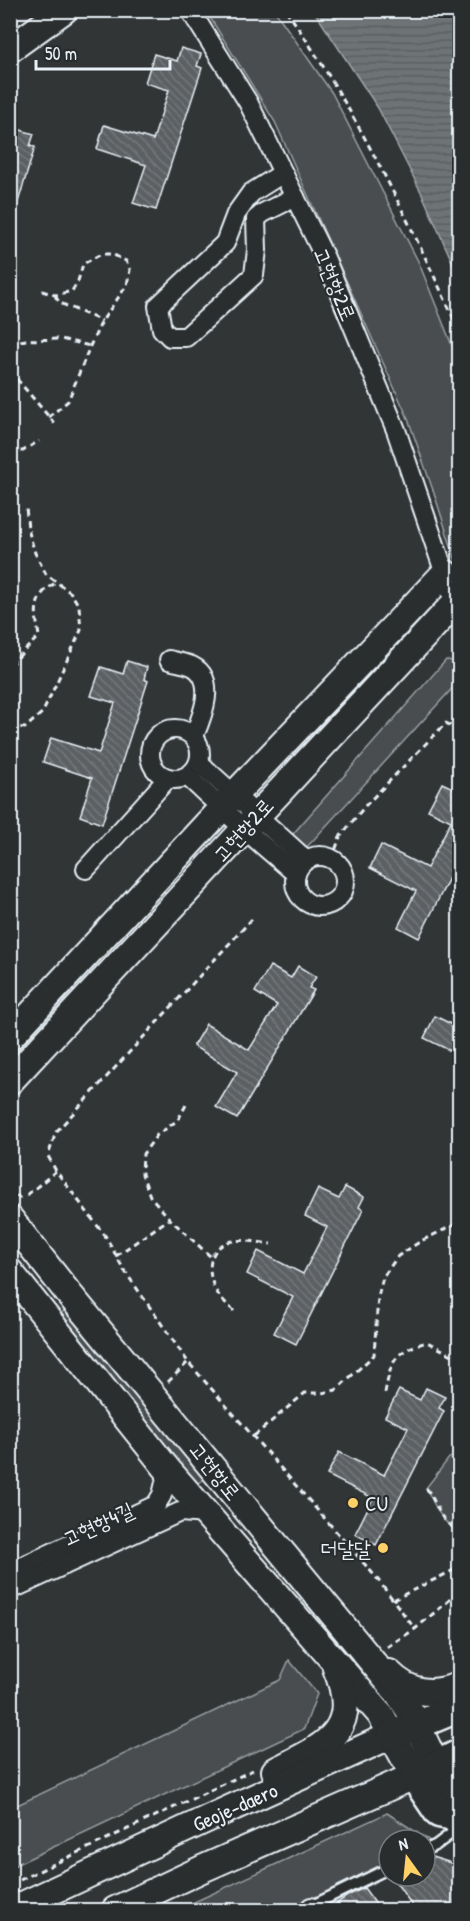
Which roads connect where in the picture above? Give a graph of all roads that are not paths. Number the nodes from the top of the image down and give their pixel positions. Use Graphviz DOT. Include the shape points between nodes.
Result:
graph roads {
  1 [pos="64,10"];
  2 [pos="190,10"];
  3 [pos="10,49"];
  4 [pos="283,173"];
  5 [pos="295,197"];
  6 [pos="445,573"];
  7 [pos="457,611"];
  8 [pos="169,660"];
  9 [pos="194,736"];
  10 [pos="193,770"];
  11 [pos="168,778"];
  12 [pos="228,802"];
  13 [pos="250,822"];
  14 [pos="301,867"];
  15 [pos="86,869"];
  16 [pos="10,1037"];
  17 [pos="10,1081"];
  18 [pos="19,1199"];
  19 [pos="10,1220"];
  20 [pos="10,1272"];
  21 [pos="69,1294"];
  22 [pos="168,1470"];
  23 [pos="207,1514"];
  24 [pos="10,1572"];
  25 [pos="10,1590"];
  26 [pos="359,1647"];
  27 [pos="332,1660"];
  28 [pos="459,1685"];
  29 [pos="459,1707"];
  30 [pos="405,1730"];
  31 [pos="437,1765"];
  32 [pos="207,1819"];
  33 [pos="458,1822"];
  34 [pos="437,1844"];
  35 [pos="377,1874"];
  36 [pos="309,1909"];
  37 [pos="12,1911"];
  38 [pos="115,1911"];
  1 -- 3 [label="street"];
  2 -- 4 [label="street, 고현항2로" via="248,102"];
  4 -- 5 [label="street, 고현항2로"];
  4 -- 5 [label="street" via="251,193 236,214 225,243 158,306 162,329 170,337 186,337 254,275 256,219"];
  5 -- 6 [label="street, 고현항2로" via="325,258 396,430"];
  6 -- 7 [label="street, 고현항2로"];
  6 -- 12 [label="street, 고현항2로"];
  7 -- 13 [label="street, 고현항2로"];
  8 -- 9 [label="street" via="194,667 205,680 206,699"];
  9 -- 10 [label="street" via="200,751"];
  9 -- 11 [label="street" via="172,728 152,743 150,760"];
  10 -- 11 [label="street" via="176,779"];
  10 -- 12 [label="street"];
  11 -- 15 [label="street"];
  12 -- 13 [label="street"];
  12 -- 16 [label="street, 고현항2로"];
  13 -- 14 [label="street"];
  13 -- 17 [label="street, 고현항2로"];
  14 -- 14 [label="street" via="316,856 332,859 343,871 342,895 321,907 305,902 295,887"];
  18 -- 21 [label="street" via="61,1266"];
  19 -- 21 [label="street, 고현항로"];
  20 -- 22 [label="street, 고현항로"];
  21 -- 26 [label="street, 고현항로"];
  22 -- 23 [label="street, 고현항로"];
  22 -- 24 [label="street, 고현항4길" via="156,1505"];
  23 -- 25 [label="street, 고현항4길" via="180,1512"];
  23 -- 27 [label="street, 고현항로"];
  26 -- 28 [label="street" via="399,1683 414,1690 430,1693"];
  26 -- 30 [label="street, 고현항로" via="405,1702"];
  27 -- 30 [label="street, 고현항로" via="381,1715"];
  27 -- 32 [label="street" via="344,1693 344,1715 337,1733 321,1747 234,1792"];
  29 -- 30 [label="main road, Geoje-daero"];
  30 -- 31 [label="street"];
  30 -- 32 [label="street, Geoje-daero"];
  31 -- 33 [label="main road" via="439,1813"];
  31 -- 38 [label="street, Geoje-daero"];
  32 -- 37 [label="street, Geoje-daero"];
  33 -- 34 [label="lane"];
  35 -- 36 [label="lane"];
}
